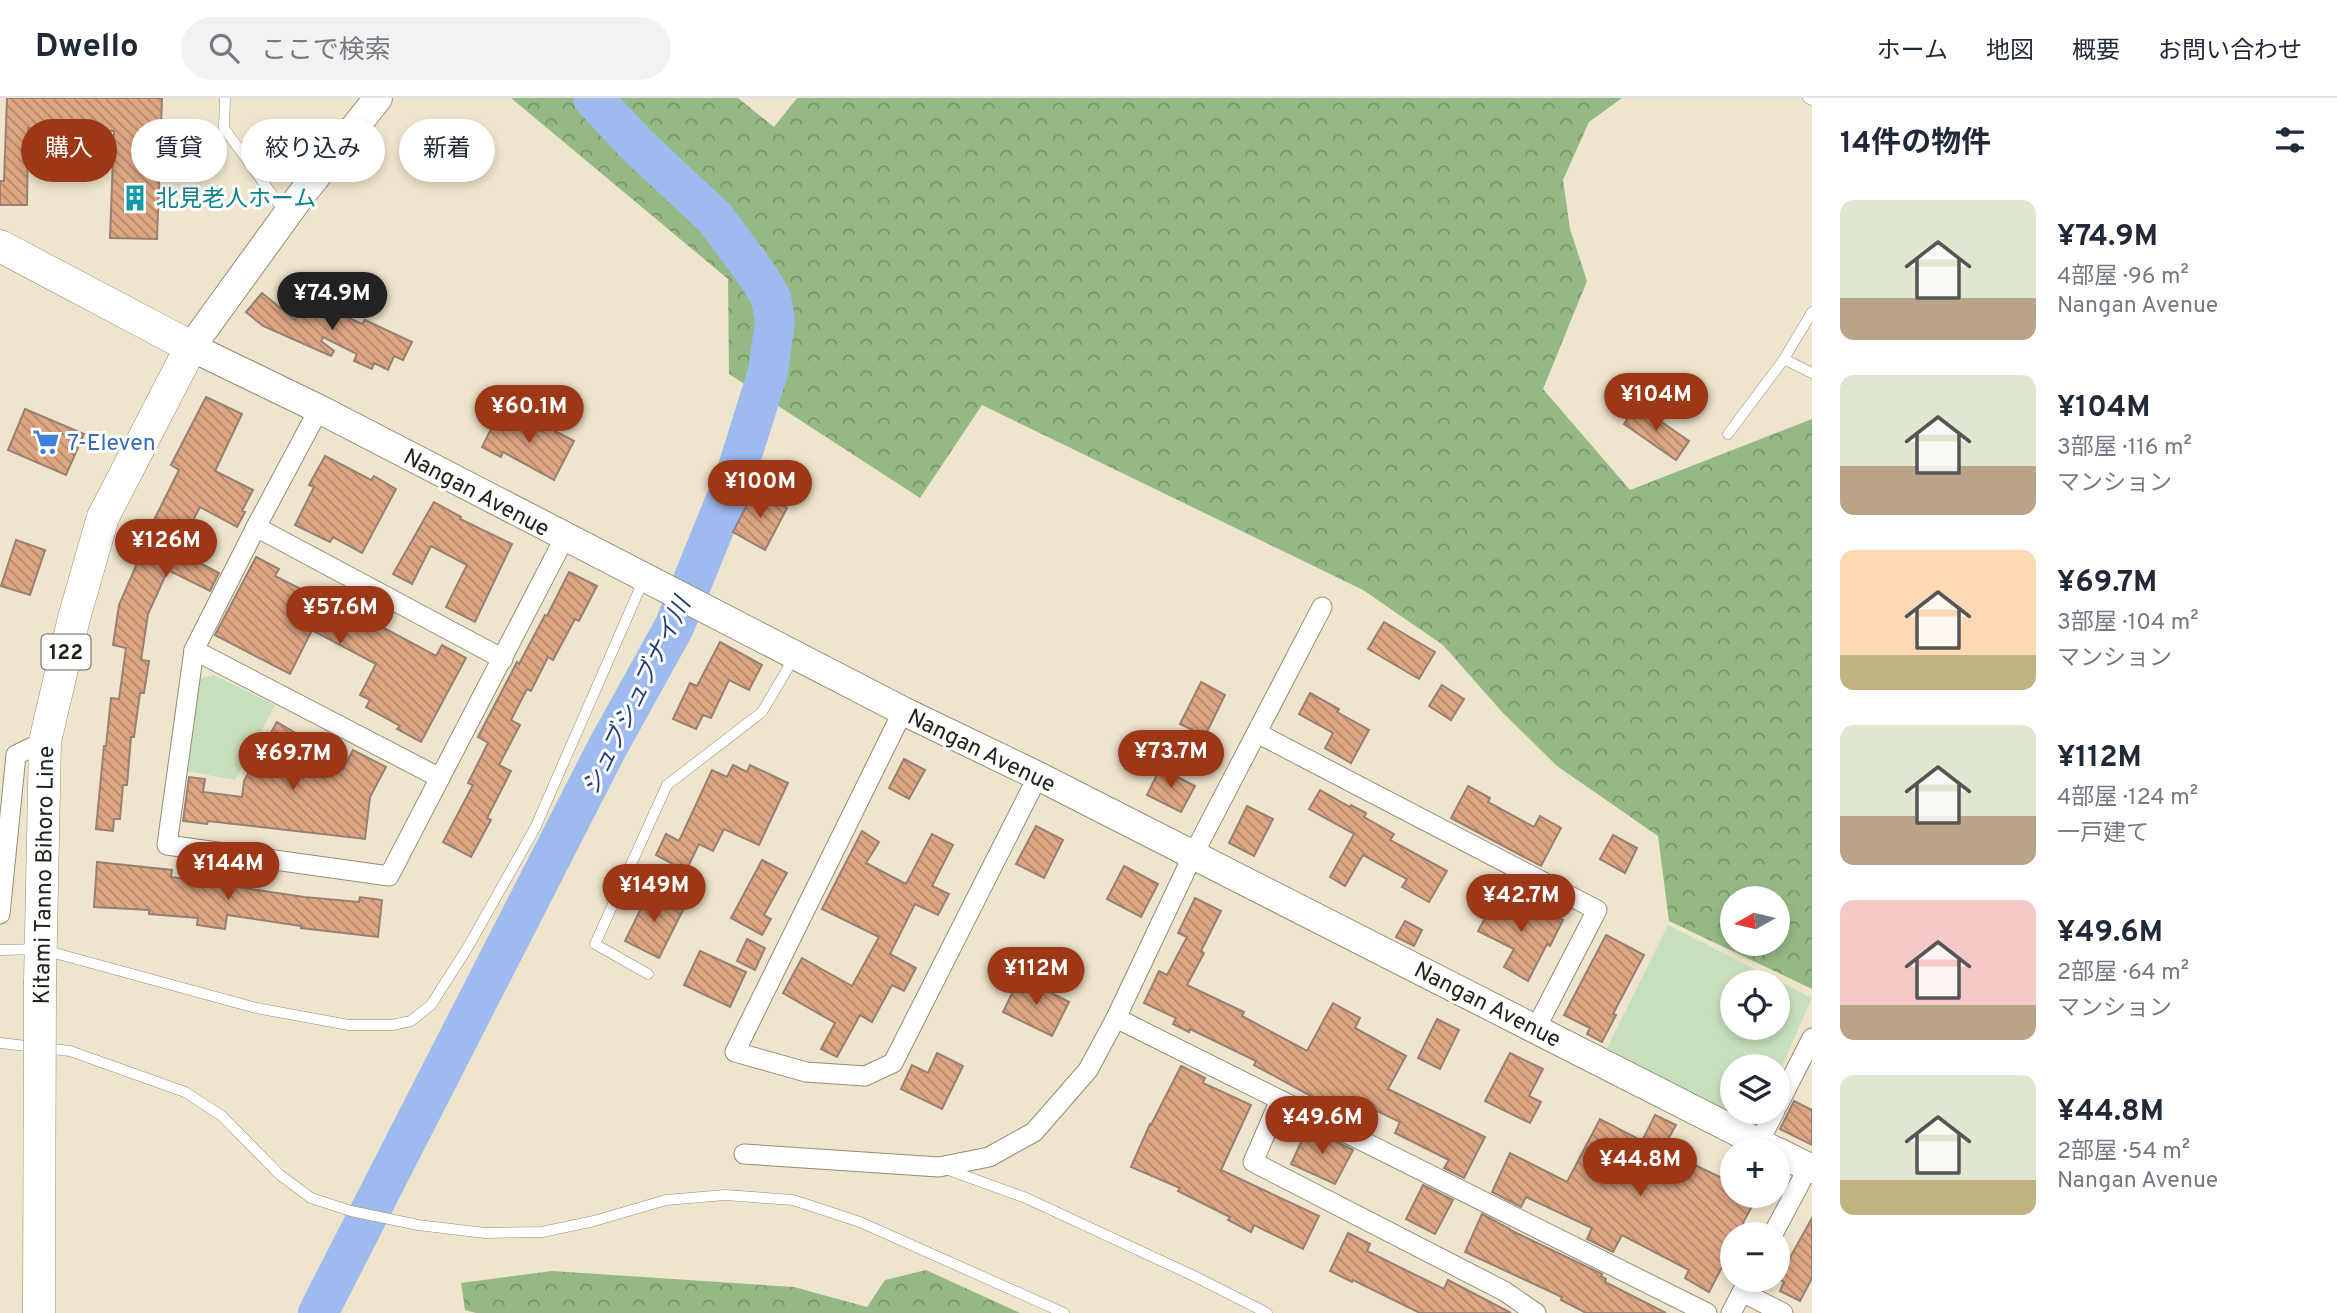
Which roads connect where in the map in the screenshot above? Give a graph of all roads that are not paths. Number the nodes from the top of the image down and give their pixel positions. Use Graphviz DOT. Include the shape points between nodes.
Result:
graph roads {
  1 [pos="225,98"];
  2 [pos="379,98"];
  3 [pos="287,215"];
  4 [pos="0,246"];
  5 [pos="1812,312"];
  6 [pos="191,347"];
  7 [pos="1784,359"];
  8 [pos="1812,373"];
  9 [pos="319,410"];
  10 [pos="1728,434"];
  11 [pos="256,527"];
  12 [pos="565,537"];
  13 [pos="652,583"];
  14 [pos="1322,607"];
  15 [pos="194,650"];
  16 [pos="795,655"];
  17 [pos="503,659"];
  18 [pos="903,711"];
  19 [pos="1257,733"];
  20 [pos="46,741"];
  21 [pos="1038,776"];
  22 [pos="440,778"];
  23 [pos="1193,855"];
  24 [pos="0,914"];
  25 [pos="40,949"];
  26 [pos="0,950"];
  27 [pos="648,974"];
  28 [pos="1116,1018"];
  29 [pos="1536,1028"];
  30 [pos="1812,1038"];
  31 [pos="0,1043"];
  32 [pos="1790,1081"];
  33 [pos="1280,1100"];
  34 [pos="1750,1138"];
  35 [pos="744,1154"];
  36 [pos="1790,1158"];
  37 [pos="939,1167"];
  38 [pos="1810,1168"];
  39 [pos="1780,1222"];
  40 [pos="1742,1292"];
  41 [pos="1753,1292"];
  42 [pos="39,1313"];
  43 [pos="1065,1313"];
  44 [pos="1267,1313"];
  45 [pos="1536,1313"];
  46 [pos="1707,1313"];
  47 [pos="1731,1313"];
  48 [pos="1783,1313"];
  1 -- 3 [label="lane" via="224,128"];
  2 -- 3 [label="main road"];
  3 -- 6 [label="main road"];
  4 -- 6 [label="main road"];
  5 -- 7 [label="lane"];
  6 -- 9 [label="main road, Nangan Avenue"];
  6 -- 20 [label="main road, Kitami Tanno Bihoro Line / 122" via="103,517"];
  7 -- 8 [label="lane"];
  7 -- 10 [label="lane"];
  9 -- 11 [label="street"];
  9 -- 12 [label="main road, Nangan Avenue"];
  11 -- 15 [label="street"];
  11 -- 17 [label="street"];
  12 -- 13 [label="main road, Nangan Avenue"];
  12 -- 17 [label="street"];
  13 -- 16 [label="main road, Nangan Avenue"];
  13 -- 25 [label="lane" via="535,828 461,959 431,1005 411,1021 392,1026 349,1025 256,1008"];
  14 -- 19 [label="street"];
  15 -- 22 [label="street"];
  15 -- 22 [label="street" via="167,845 389,876"];
  16 -- 18 [label="main road, Nangan Avenue"];
  16 -- 27 [label="lane" via="762,712 667,785 595,944"];
  17 -- 22 [label="street"];
  18 -- 21 [label="main road, Nangan Avenue"];
  18 -- 21 [label="street" via="735,1052 817,1073 865,1076 893,1063"];
  19 -- 23 [label="street"];
  19 -- 29 [label="street" via="1597,910"];
  20 -- 24 [label="street" via="16,755"];
  20 -- 25 [label="main road, Kitami Tanno Bihoro Line / 122"];
  21 -- 23 [label="main road, Nangan Avenue"];
  23 -- 28 [label="street"];
  23 -- 29 [label="main road, Nangan Avenue"];
  25 -- 26 [label="lane"];
  25 -- 42 [label="main road, Kitami Tanno Bihoro Line / 122, bridge"];
  28 -- 33 [label="street"];
  28 -- 37 [label="street" via="1088,1070 1034,1132 989,1157"];
  29 -- 34 [label="main road, Nangan Avenue"];
  30 -- 32 [label="street"];
  31 -- 43 [label="lane" via="70,1051 185,1091 222,1116 280,1175 311,1198 351,1211 485,1233 541,1232 666,1200 725,1195 793,1200 873,1227"];
  33 -- 45 [label="street" via="1253,1162 1504,1291"];
  33 -- 46 [label="street"];
  35 -- 37 [label="street"];
  36 -- 38 [label="main road, Nangan Avenue"];
  37 -- 44 [label="lane" via="1026,1198"];
  38 -- 39 [label="street"];
  40 -- 47 [label="street"];
  41 -- 48 [label="street"];
}
